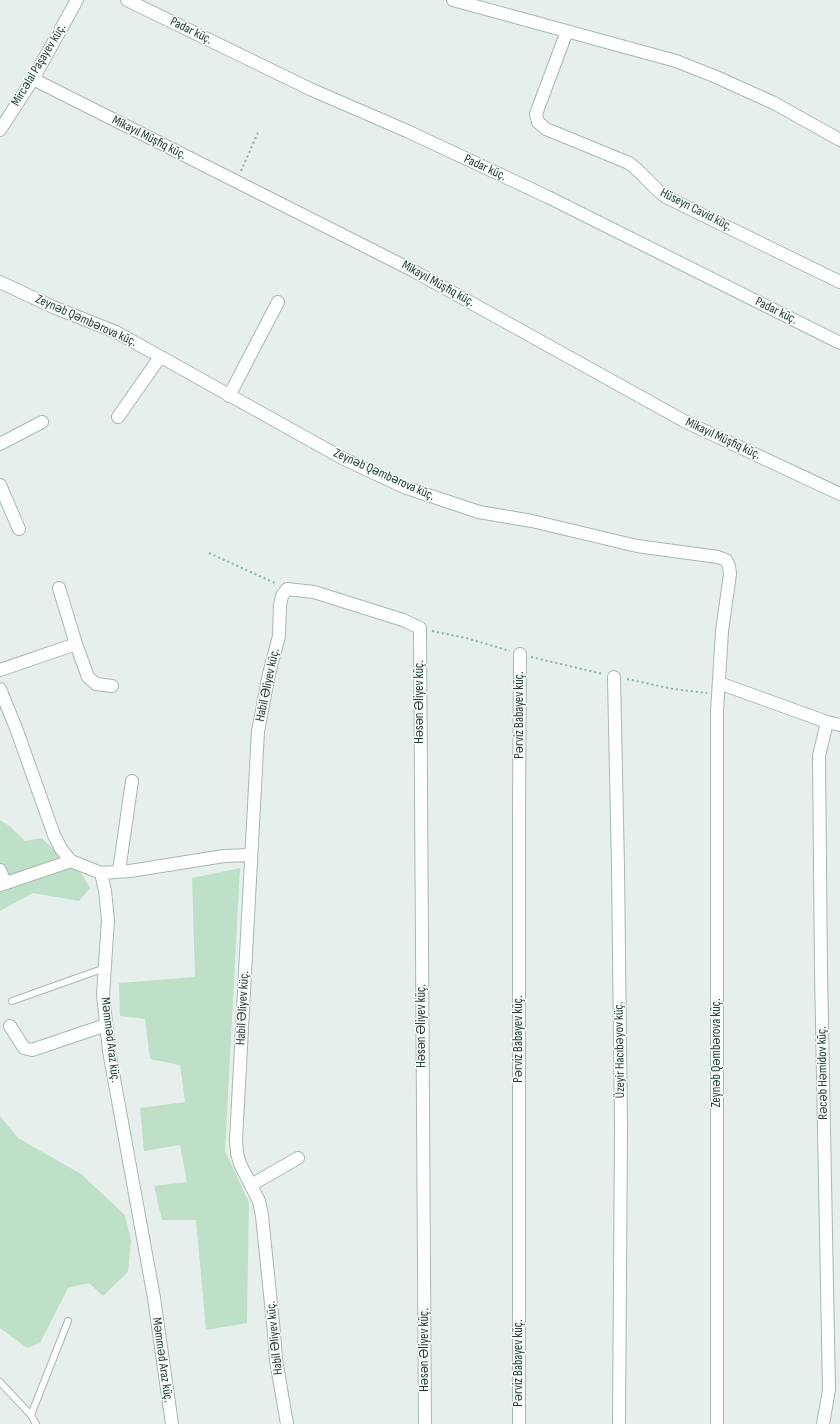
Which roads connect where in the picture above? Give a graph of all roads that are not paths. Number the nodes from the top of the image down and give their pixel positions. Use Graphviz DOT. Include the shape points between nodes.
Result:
graph roads {
  1 [pos="77,0"];
  2 [pos="127,0"];
  3 [pos="454,0"];
  4 [pos="567,31"];
  5 [pos="33,79"];
  6 [pos="0,129"];
  7 [pos="840,140"];
  8 [pos="840,282"];
  9 [pos="1,286"];
  10 [pos="278,302"];
  11 [pos="840,342"];
  12 [pos="160,357"];
  13 [pos="229,396"];
  14 [pos="118,417"];
  15 [pos="42,422"];
  16 [pos="0,444"];
  17 [pos="0,485"];
  18 [pos="840,494"];
  19 [pos="20,529"];
  20 [pos="59,588"];
  21 [pos="420,628"];
  22 [pos="76,644"];
  23 [pos="520,654"];
  24 [pos="0,670"];
  25 [pos="614,677"];
  26 [pos="112,686"];
  27 [pos="718,688"];
  28 [pos="0,689"];
  29 [pos="827,722"];
  30 [pos="840,725"];
  31 [pos="132,781"];
  32 [pos="251,855"];
  33 [pos="71,861"];
  34 [pos="0,870"];
  35 [pos="119,871"];
  36 [pos="101,873"];
  37 [pos="3,884"];
  38 [pos="105,968"];
  39 [pos="12,1001"];
  40 [pos="106,1025"];
  41 [pos="10,1026"];
  42 [pos="298,1158"];
  43 [pos="251,1185"];
  44 [pos="68,1321"];
  45 [pos="0,1382"];
  46 [pos="31,1416"];
  47 [pos="36,1424"];
  48 [pos="172,1424"];
  49 [pos="287,1424"];
  50 [pos="425,1424"];
  51 [pos="519,1424"];
  52 [pos="618,1424"];
  53 [pos="717,1424"];
  54 [pos="823,1424"];
  1 -- 5 [label="street, Mircəlal Paşayev küç."];
  2 -- 11 [label="street, Padar küç." via="310,89 548,197"];
  3 -- 4 [label="street"];
  4 -- 7 [label="street" via="676,61 714,76 774,103"];
  4 -- 8 [label="street, Hüseyn Cavid küç." via="536,114 538,122 546,129 628,163 638,169 666,197"];
  5 -- 6 [label="street, Mircəlal Paşayev küç."];
  5 -- 18 [label="street, Mikayıl Müşfiq küç." via="412,270 686,422"];
  9 -- 12 [label="street, Zeynəb Qəmbərova küç." via="116,332"];
  10 -- 13 [label="street"];
  12 -- 13 [label="street, Zeynəb Qəmbərova küç."];
  12 -- 14 [label="street"];
  13 -- 27 [label="street, Zeynəb Qəmbərova küç." via="344,459 404,487 458,506 638,546 726,560 730,574"];
  15 -- 16 [label="street"];
  17 -- 19 [label="street"];
  20 -- 22 [label="street"];
  21 -- 32 [label="street, Habil Əliyev küç." via="403,620 314,592 287,589 282,596 279,636 258,731"];
  21 -- 50 [label="street, Həsən Əliyev küç."];
  22 -- 24 [label="street"];
  22 -- 26 [label="street" via="88,677 96,684"];
  23 -- 51 [label="street, Pərviz Babayev küç."];
  25 -- 52 [label="street, Üzeyir Hacıbəyov küç." via="621,1120"];
  27 -- 29 [label="street"];
  27 -- 53 [label="street, Zeynəb Qəmbərova küç."];
  28 -- 33 [label="street" via="54,835"];
  29 -- 30 [label="street"];
  29 -- 54 [label="street, Rəcəb Həmidov küç." via="819,756 829,1390"];
  31 -- 35 [label="street"];
  32 -- 35 [label="street" via="224,856"];
  32 -- 43 [label="street, Habil Əliyev küç." via="236,1140 240,1164"];
  33 -- 36 [label="street"];
  33 -- 37 [label="street"];
  34 -- 37 [label="street"];
  35 -- 36 [label="street"];
  36 -- 38 [label="street, Məmməd Araz küç." via="108,920"];
  38 -- 39 [label="lane"];
  38 -- 40 [label="street, Məmməd Araz küç." via="103,994"];
  40 -- 41 [label="street" via="32,1050 24,1048"];
  40 -- 48 [label="street, Məmməd Araz küç." via="154,1298"];
  42 -- 43 [label="street"];
  43 -- 49 [label="street, Habil Əliyev küç." via="259,1201 262,1216 276,1360"];
  44 -- 46 [label="lane"];
  45 -- 46 [label="lane"];
  46 -- 47 [label="lane"];
}
